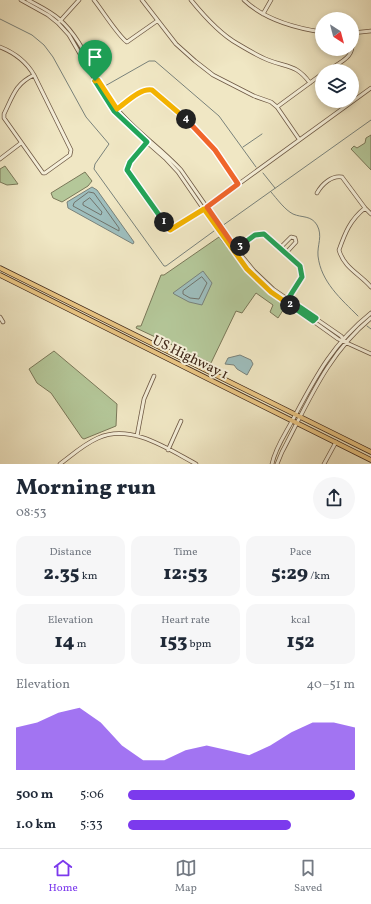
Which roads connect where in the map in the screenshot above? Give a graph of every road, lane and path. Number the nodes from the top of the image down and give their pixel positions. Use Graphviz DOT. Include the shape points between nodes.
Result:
graph roads {
  1 [pos="22,0"];
  2 [pos="28,0"];
  3 [pos="79,0"];
  4 [pos="94,0"];
  5 [pos="142,0"];
  6 [pos="191,0"];
  7 [pos="244,0"];
  8 [pos="271,0"];
  9 [pos="263,14"];
  10 [pos="59,21"];
  11 [pos="157,21"];
  12 [pos="315,30"];
  13 [pos="371,31"];
  14 [pos="359,32"];
  15 [pos="0,47"];
  16 [pos="348,56"];
  17 [pos="337,64"];
  18 [pos="34,76"];
  19 [pos="315,79"];
  20 [pos="310,83"];
  21 [pos="371,88"];
  22 [pos="277,107"];
  23 [pos="116,110"];
  24 [pos="299,139"];
  25 [pos="148,140"];
  26 [pos="22,143"];
  27 [pos="0,158"];
  28 [pos="238,184"];
  29 [pos="317,192"];
  30 [pos="205,208"];
  31 [pos="365,208"];
  32 [pos="371,214"];
  33 [pos="279,249"];
  34 [pos="234,250"];
  35 [pos="285,254"];
  36 [pos="0,268"];
  37 [pos="0,275"];
  38 [pos="371,287"];
  39 [pos="43,289"];
  40 [pos="33,292"];
  41 [pos="53,294"];
  42 [pos="42,296"];
  43 [pos="287,300"];
  44 [pos="371,313"];
  45 [pos="0,317"];
  46 [pos="371,318"];
  47 [pos="3,322"];
  48 [pos="343,340"];
  49 [pos="171,354"];
  50 [pos="371,354"];
  51 [pos="163,356"];
  52 [pos="180,358"];
  53 [pos="169,360"];
  54 [pos="154,376"];
  55 [pos="295,414"];
  56 [pos="300,417"];
  57 [pos="181,421"];
  58 [pos="292,421"];
  59 [pos="297,423"];
  60 [pos="137,436"];
  61 [pos="336,442"];
  62 [pos="168,450"];
  63 [pos="371,452"];
  64 [pos="371,460"];
  65 [pos="60,464"];
  66 [pos="196,464"];
  67 [pos="272,464"];
  68 [pos="277,464"];
  69 [pos="324,464"];
  1 -- 10 [label="street"];
  2 -- 10 [label="street" via="50,12"];
  3 -- 10 [label="street"];
  4 -- 11 [label="street" via="127,42"];
  5 -- 11 [label="street"];
  6 -- 20 [label="street" via="206,18 236,44 268,60 302,72"];
  7 -- 9 [label="street"];
  8 -- 9 [label="street"];
  9 -- 12 [label="street" via="282,23"];
  10 -- 23 [label="street" via="80,49"];
  11 -- 22 [label="street" via="176,44 213,75"];
  13 -- 14 [label="street"];
  15 -- 18 [label="street" via="23,60"];
  16 -- 17 [label="street"];
  18 -- 26 [label="street" via="20,82 4,114 6,122"];
  18 -- 26 [label="street" via="71,153 43,173"];
  19 -- 20 [label="street"];
  20 -- 22 [label="street"];
  21 -- 24 [label="street"];
  22 -- 24 [label="street"];
  23 -- 25 [label="street"];
  23 -- 28 [label="street" via="141,92 152,90 194,126 215,150"];
  24 -- 28 [label="street"];
  25 -- 30 [label="street" via="181,170"];
  25 -- 30 [label="street" via="130,162 127,170 170,230"];
  26 -- 27 [label="street"];
  28 -- 30 [label="street"];
  29 -- 31 [label="street" via="334,177 342,177"];
  30 -- 34 [label="street"];
  31 -- 32 [label="street"];
  31 -- 38 [label="street" via="348,227 339,250 345,264 363,277"];
  33 -- 34 [label="street" via="264,234 259,234"];
  33 -- 35 [label="street"];
  33 -- 35 [label="street" via="294,237 296,242"];
  34 -- 43 [label="street" via="257,277"];
  35 -- 43 [label="street" via="300,266 302,271 302,277"];
  36 -- 39 [label="main road, US Highway 1"];
  37 -- 40 [label="main road, US Highway 1"];
  39 -- 40 [label="main road"];
  39 -- 41 [label="main road, US Highway 1"];
  40 -- 42 [label="main road, US Highway 1"];
  41 -- 42 [label="main road"];
  41 -- 49 [label="main road, US Highway 1"];
  42 -- 51 [label="main road, US Highway 1"];
  43 -- 48 [label="street"];
  44 -- 48 [label="street"];
  45 -- 47 [label="street"];
  46 -- 48 [label="street"];
  48 -- 50 [label="street"];
  48 -- 55 [label="street" via="326,359"];
  48 -- 56 [label="street"];
  49 -- 51 [label="main road"];
  49 -- 52 [label="main road, US Highway 1"];
  51 -- 53 [label="main road, US Highway 1"];
  52 -- 53 [label="main road"];
  52 -- 55 [label="main road, US Highway 1"];
  53 -- 58 [label="main road, US Highway 1"];
  54 -- 60 [label="street" via="144,399"];
  55 -- 56 [label="main road, US Highway 1"];
  55 -- 58 [label="street"];
  56 -- 59 [label="street"];
  56 -- 63 [label="main road, US Highway 1"];
  57 -- 62 [label="street"];
  58 -- 59 [label="main road, US Highway 1"];
  58 -- 67 [label="street"];
  59 -- 61 [label="main road, US Highway 1"];
  59 -- 68 [label="street"];
  60 -- 62 [label="street"];
  60 -- 65 [label="street" via="120,433 103,436"];
  61 -- 64 [label="main road, US Highway 1"];
  61 -- 69 [label="street"];
  62 -- 66 [label="street"];
}
